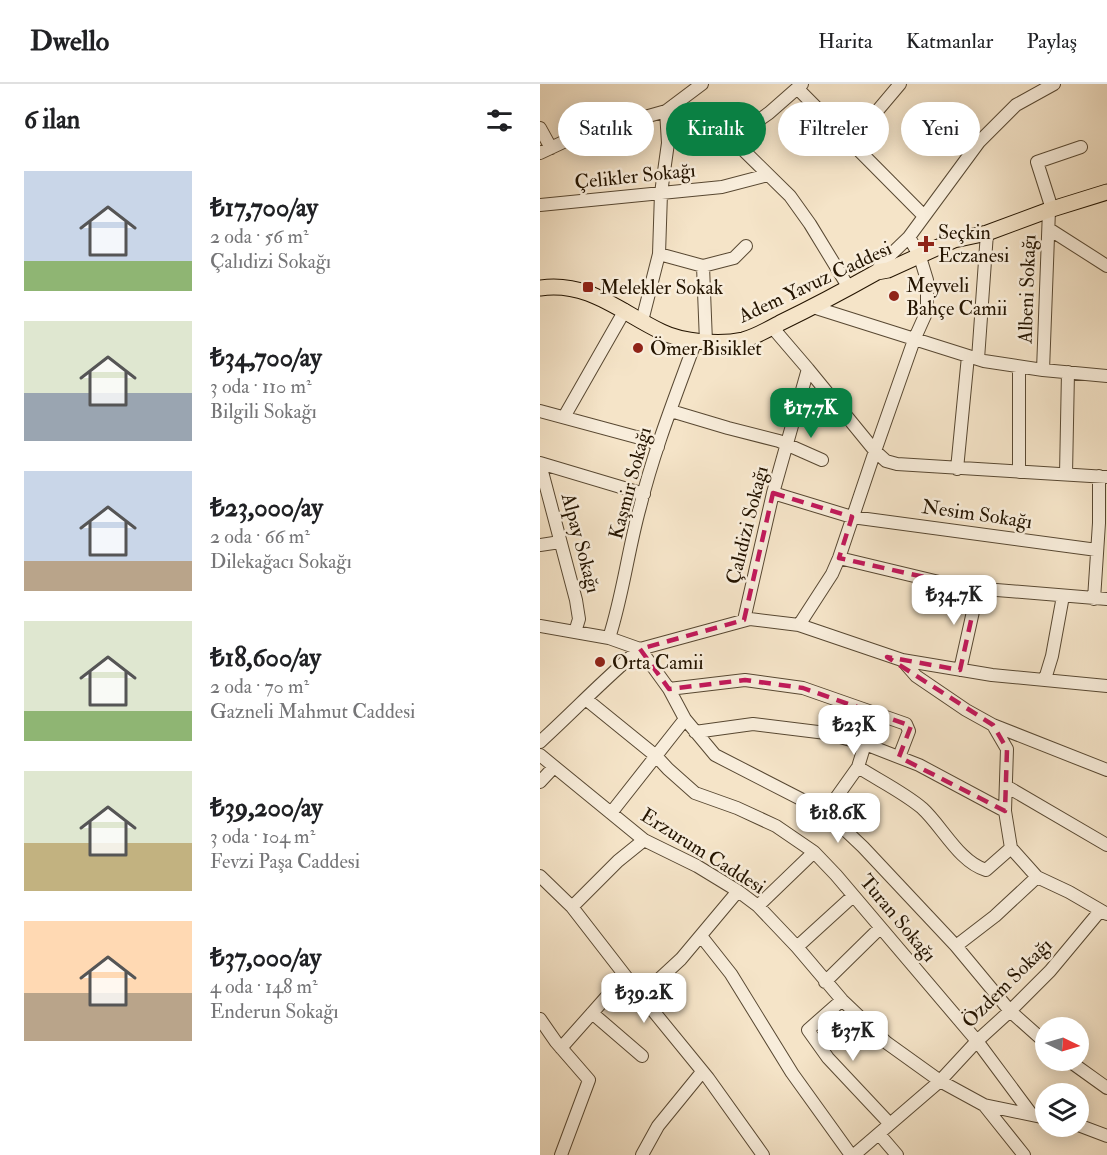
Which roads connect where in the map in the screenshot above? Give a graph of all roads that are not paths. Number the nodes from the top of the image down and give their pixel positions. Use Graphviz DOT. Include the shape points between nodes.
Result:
graph roads {
  1 [pos="702,84"];
  2 [pos="900,84"];
  3 [pos="800,86"];
  4 [pos="1046,86"];
  5 [pos="678,102"];
  6 [pos="815,102"];
  7 [pos="885,102"];
  8 [pos="666,109"];
  9 [pos="766,115"];
  10 [pos="540,128"];
  11 [pos="1081,147"];
  12 [pos="546,150"];
  13 [pos="666,156"];
  14 [pos="749,156"];
  15 [pos="865,156"];
  16 [pos="768,175"];
  17 [pos="1107,192"];
  18 [pos="661,193"];
  19 [pos="540,206"];
  20 [pos="1050,210"];
  21 [pos="924,216"];
  22 [pos="1049,229"];
  23 [pos="987,233"];
  24 [pos="909,237"];
  25 [pos="746,246"];
  26 [pos="659,254"];
  27 [pos="920,257"];
  28 [pos="1106,264"];
  29 [pos="703,266"];
  30 [pos="877,272"];
  31 [pos="543,285"];
  32 [pos="849,288"];
  33 [pos="813,308"];
  34 [pos="625,310"];
  35 [pos="642,321"];
  36 [pos="772,327"];
  37 [pos="914,340"];
  38 [pos="701,341"];
  39 [pos="973,358"];
  40 [pos="1019,367"];
  41 [pos="808,369"];
  42 [pos="1043,370"];
  43 [pos="1068,372"];
  44 [pos="1107,376"];
  45 [pos="540,411"];
  46 [pos="671,411"];
  47 [pos="564,417"];
  48 [pos="788,444"];
  49 [pos="658,447"];
  50 [pos="875,451"];
  51 [pos="822,460"];
  52 [pos="540,464"];
  53 [pos="957,469"];
  54 [pos="1019,472"];
  55 [pos="1066,474"];
  56 [pos="1103,476"];
  57 [pos="773,493"];
  58 [pos="644,494"];
  59 [pos="852,517"];
  60 [pos="1103,524"];
  61 [pos="560,542"];
  62 [pos="540,545"];
  63 [pos="1097,550"];
  64 [pos="839,558"];
  65 [pos="978,588"];
  66 [pos="1063,596"];
  67 [pos="1101,599"];
  68 [pos="744,620"];
  69 [pos="799,625"];
  70 [pos="540,626"];
  71 [pos="576,632"];
  72 [pos="609,638"];
  73 [pos="640,649"];
  74 [pos="902,660"];
  75 [pos="960,670"];
  76 [pos="1045,679"];
  77 [pos="1107,686"];
  78 [pos="669,689"];
  79 [pos="587,700"];
  80 [pos="685,718"];
  81 [pos="993,725"];
  82 [pos="695,732"];
  83 [pos="540,742"];
  84 [pos="865,744"];
  85 [pos="540,755"];
  86 [pos="656,756"];
  87 [pos="899,757"];
  88 [pos="554,767"];
  89 [pos="858,767"];
  90 [pos="1107,770"];
  91 [pos="540,782"];
  92 [pos="1006,786"];
  93 [pos="1005,811"];
  94 [pos="826,812"];
  95 [pos="611,813"];
  96 [pos="644,840"];
  97 [pos="1107,845"];
  98 [pos="1011,848"];
  99 [pos="814,852"];
  100 [pos="540,876"];
  101 [pos="1036,877"];
  102 [pos="738,891"];
  103 [pos="853,896"];
  104 [pos="758,906"];
  105 [pos="572,907"];
  106 [pos="1103,912"];
  107 [pos="880,928"];
  108 [pos="701,936"];
  109 [pos="956,946"];
  110 [pos="797,947"];
  111 [pos="625,976"];
  112 [pos="825,982"];
  113 [pos="641,996"];
  114 [pos="842,1000"];
  115 [pos="1010,1011"];
  116 [pos="592,1013"];
  117 [pos="540,1019"];
  118 [pos="1035,1033"];
  119 [pos="977,1041"];
  120 [pos="561,1048"];
  121 [pos="642,1056"];
  122 [pos="1083,1071"];
  123 [pos="702,1072"];
  124 [pos="940,1081"];
  125 [pos="1107,1088"];
  126 [pos="984,1105"];
  127 [pos="1032,1115"];
  128 [pos="1035,1116"];
  129 [pos="890,1124"];
  130 [pos="1089,1129"];
  131 [pos="879,1134"];
  132 [pos="1107,1136"];
  133 [pos="561,1155"];
  134 [pos="642,1155"];
  135 [pos="763,1155"];
  136 [pos="853,1155"];
  137 [pos="897,1155"];
  138 [pos="1024,1155"];
  1 -- 5 [label="street"];
  2 -- 7 [label="street"];
  3 -- 6 [label="street"];
  3 -- 9 [label="street"];
  4 -- 21 [label="street" via="1016,105 979,142"];
  8 -- 12 [label="street" via="574,136"];
  10 -- 12 [label="street"];
  11 -- 20 [label="street, Albeni Sokağı" via="1037,162"];
  13 -- 18 [label="street"];
  14 -- 16 [label="street"];
  15 -- 21 [label="street"];
  16 -- 18 [label="street, Çelikler Sokağı" via="722,187"];
  16 -- 32 [label="street" via="790,196"];
  17 -- 20 [label="main road, Adem Yavuz Caddesi"];
  18 -- 19 [label="street, Çelikler Sokağı"];
  18 -- 26 [label="street"];
  20 -- 22 [label="street, Albeni Sokağı"];
  20 -- 23 [label="main road, Adem Yavuz Caddesi"];
  21 -- 24 [label="street"];
  22 -- 28 [label="street"];
  22 -- 42 [label="street, Albeni Sokağı"];
  23 -- 27 [label="main road, Adem Yavuz Caddesi" via="954,240"];
  23 -- 39 [label="street"];
  24 -- 27 [label="street"];
  24 -- 30 [label="street"];
  25 -- 29 [label="street" via="734,258"];
  26 -- 29 [label="street"];
  26 -- 35 [label="street"];
  27 -- 30 [label="main road, Adem Yavuz Caddesi"];
  27 -- 37 [label="street" via="927,280 927,311"];
  29 -- 38 [label="street"];
  30 -- 32 [label="main road, Adem Yavuz Caddesi"];
  31 -- 34 [label="main road, Adem Yavuz Caddesi" via="579,288"];
  32 -- 33 [label="main road, Adem Yavuz Caddesi"];
  33 -- 36 [label="main road, Adem Yavuz Caddesi"];
  33 -- 37 [label="street"];
  34 -- 35 [label="main road, Adem Yavuz Caddesi"];
  34 -- 47 [label="street"];
  35 -- 38 [label="main road, Adem Yavuz Caddesi" via="664,333"];
  36 -- 38 [label="main road, Adem Yavuz Caddesi" via="743,340"];
  36 -- 41 [label="street"];
  37 -- 39 [label="street"];
  37 -- 50 [label="street"];
  38 -- 46 [label="street, Kaşmir Sokağı"];
  39 -- 40 [label="street"];
  39 -- 53 [label="street"];
  40 -- 42 [label="street"];
  40 -- 54 [label="street"];
  41 -- 48 [label="street, Çalıdizi Sokağı"];
  41 -- 50 [label="street"];
  42 -- 43 [label="street"];
  43 -- 44 [label="street"];
  43 -- 55 [label="street"];
  45 -- 47 [label="street"];
  46 -- 48 [label="street"];
  46 -- 49 [label="street, Kaşmir Sokağı"];
  47 -- 49 [label="street" via="651,441"];
  48 -- 51 [label="street"];
  48 -- 57 [label="street, Çalıdizi Sokağı"];
  49 -- 58 [label="street, Kaşmir Sokağı"];
  50 -- 53 [label="street" via="886,461 897,464"];
  50 -- 59 [label="street"];
  52 -- 58 [label="street"];
  52 -- 61 [label="street, Alpay Sokağı"];
  53 -- 54 [label="street"];
  54 -- 55 [label="street"];
  55 -- 56 [label="street"];
  56 -- 60 [label="street"];
  57 -- 59 [label="street, Nesim Sokağı"];
  57 -- 68 [label="street, Çalıdizi Sokağı"];
  58 -- 72 [label="street, Kaşmir Sokağı"];
  59 -- 63 [label="street, Nesim Sokağı"];
  59 -- 64 [label="street"];
  60 -- 63 [label="street"];
  61 -- 62 [label="street"];
  61 -- 71 [label="street, Alpay Sokağı" via="576,600"];
  63 -- 67 [label="street"];
  64 -- 65 [label="street"];
  64 -- 69 [label="street"];
  65 -- 66 [label="street"];
  65 -- 75 [label="street"];
  66 -- 67 [label="street"];
  66 -- 76 [label="street"];
  68 -- 69 [label="street"];
  68 -- 73 [label="street"];
  69 -- 74 [label="street"];
  70 -- 71 [label="street"];
  71 -- 72 [label="street"];
  72 -- 73 [label="street"];
  73 -- 78 [label="street"];
  73 -- 79 [label="street" via="607,676"];
  74 -- 75 [label="street"];
  74 -- 81 [label="street" via="916,676"];
  75 -- 76 [label="street"];
  76 -- 77 [label="street"];
  78 -- 80 [label="street"];
  78 -- 87 [label="street" via="745,680 802,688 906,724 909,730"];
  79 -- 83 [label="street"];
  79 -- 86 [label="street, Turan Sokağı"];
  80 -- 82 [label="street"];
  80 -- 86 [label="street"];
  81 -- 90 [label="street"];
  81 -- 92 [label="street" via="1007,749"];
  82 -- 84 [label="street" via="753,724"];
  82 -- 94 [label="street" via="715,755"];
  84 -- 87 [label="street"];
  84 -- 89 [label="street"];
  85 -- 88 [label="street, Erzurum Caddesi"];
  86 -- 95 [label="street"];
  86 -- 99 [label="street, Turan Sokağı" via="695,793 776,826"];
  87 -- 93 [label="street"];
  88 -- 91 [label="street"];
  88 -- 95 [label="street, Erzurum Caddesi"];
  89 -- 94 [label="street"];
  89 -- 98 [label="street" via="922,808 977,867 986,870"];
  92 -- 93 [label="street"];
  92 -- 97 [label="street"];
  93 -- 98 [label="street"];
  94 -- 109 [label="street"];
  95 -- 96 [label="street, Erzurum Caddesi"];
  96 -- 102 [label="street, Erzurum Caddesi"];
  96 -- 105 [label="street"];
  98 -- 101 [label="street"];
  99 -- 103 [label="street, Turan Sokağı"];
  99 -- 104 [label="street"];
  100 -- 105 [label="street"];
  101 -- 106 [label="street"];
  101 -- 109 [label="street"];
  102 -- 104 [label="street, Erzurum Caddesi"];
  102 -- 108 [label="street"];
  103 -- 107 [label="street, Turan Sokağı"];
  103 -- 110 [label="street"];
  104 -- 110 [label="street, Erzurum Caddesi"];
  105 -- 111 [label="street"];
  106 -- 115 [label="street, Özdem Sokağı"];
  107 -- 112 [label="street"];
  107 -- 119 [label="street, Turan Sokağı"];
  108 -- 113 [label="street"];
  108 -- 136 [label="street" via="731,974 792,1073"];
  109 -- 115 [label="street"];
  110 -- 112 [label="street, Erzurum Caddesi"];
  111 -- 113 [label="street"];
  111 -- 116 [label="street"];
  112 -- 114 [label="street, Erzurum Caddesi"];
  113 -- 123 [label="street"];
  114 -- 124 [label="street, Erzurum Caddesi" via="886,1043"];
  114 -- 129 [label="street" via="808,1030 828,1058"];
  115 -- 118 [label="street"];
  115 -- 119 [label="street, Özdem Sokağı"];
  116 -- 120 [label="street"];
  116 -- 121 [label="street"];
  117 -- 120 [label="street"];
  119 -- 124 [label="street, Özdem Sokağı"];
  119 -- 127 [label="street, Turan Sokağı"];
  120 -- 133 [label="street" via="589,1080"];
  122 -- 125 [label="street"];
  123 -- 134 [label="street" via="658,1126"];
  123 -- 135 [label="street"];
  124 -- 126 [label="street, Erzurum Caddesi"];
  124 -- 129 [label="street, Özdem Sokağı"];
  126 -- 127 [label="street, Erzurum Caddesi"];
  126 -- 138 [label="street"];
  127 -- 128 [label="street, Erzurum Caddesi"];
  129 -- 131 [label="street, Özdem Sokağı"];
  130 -- 132 [label="street"];
  131 -- 136 [label="street, Özdem Sokağı"];
  131 -- 137 [label="street"];
}
